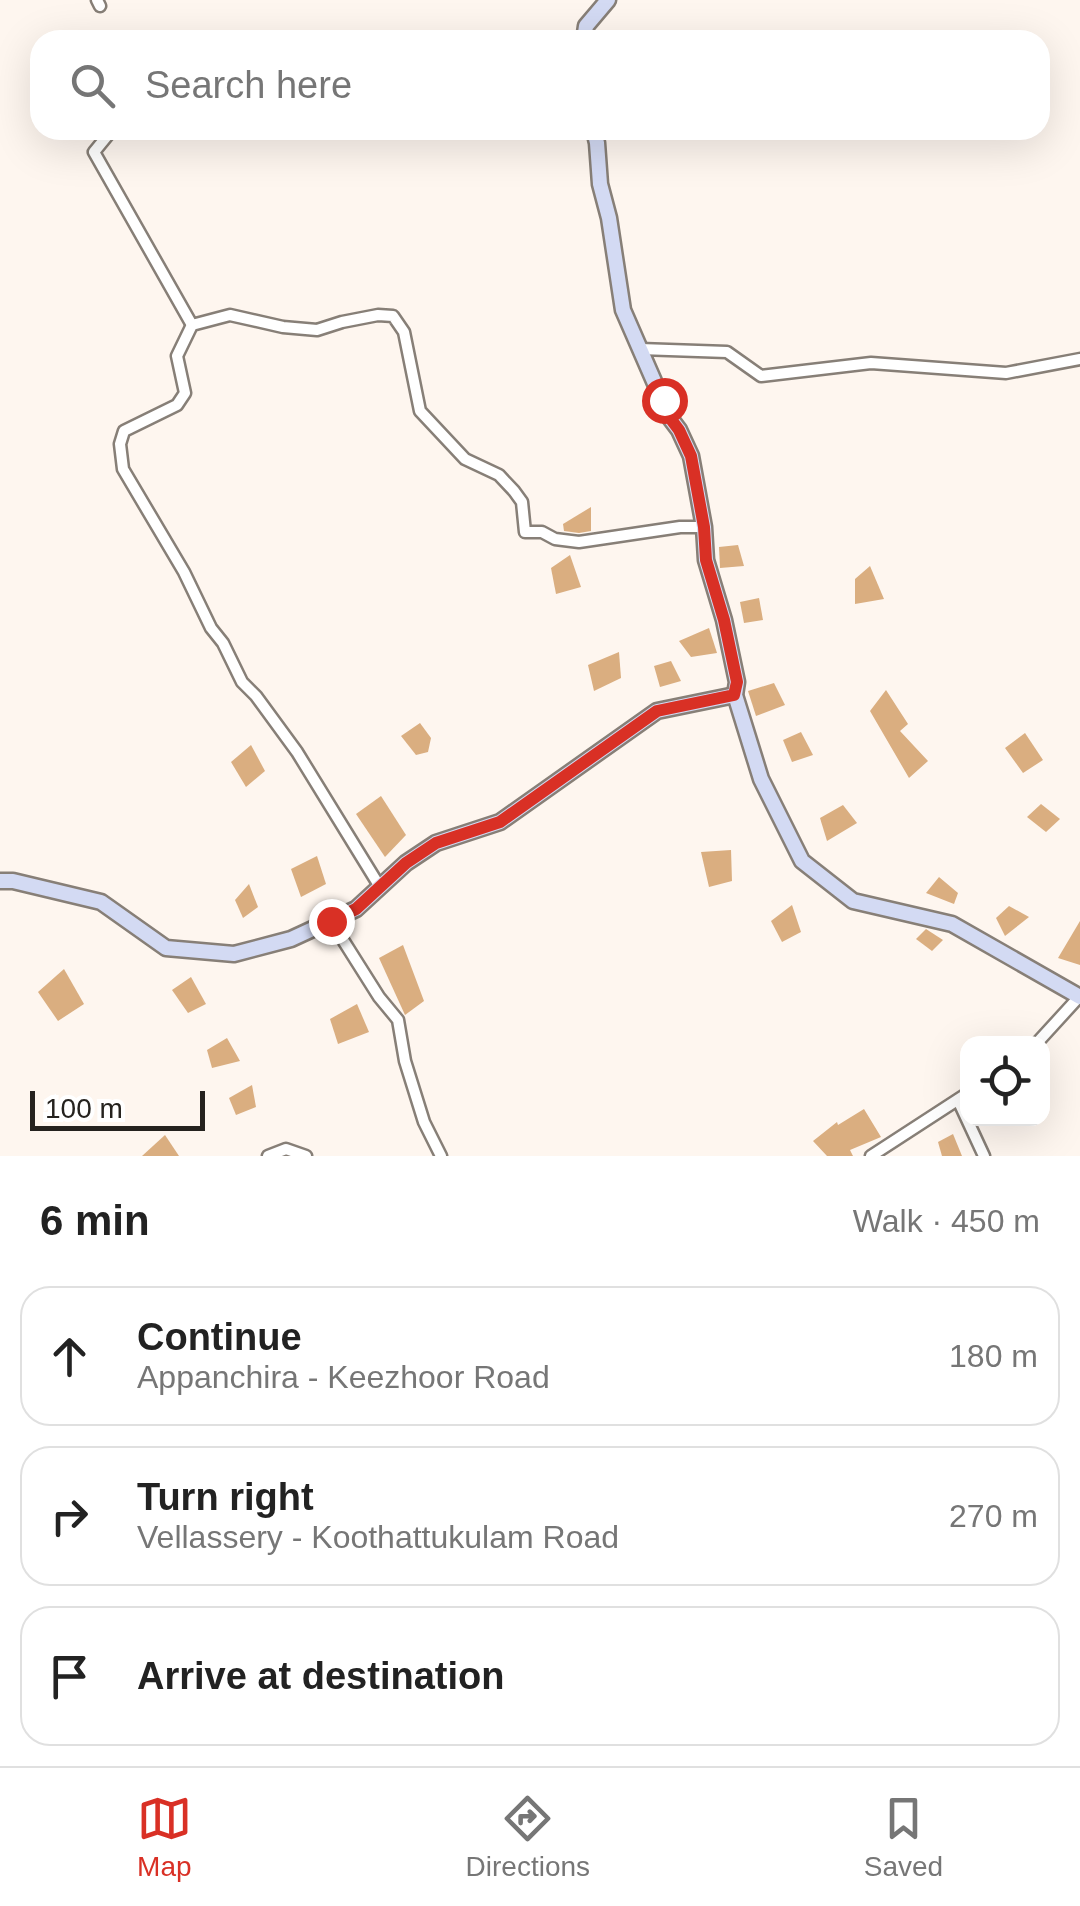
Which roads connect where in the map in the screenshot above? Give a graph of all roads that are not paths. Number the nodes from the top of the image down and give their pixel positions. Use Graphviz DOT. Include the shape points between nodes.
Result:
graph roads {
  1 [pos="608,0"];
  2 [pos="585,30"];
  3 [pos="104,140"];
  4 [pos="595,140"];
  5 [pos="192,326"];
  6 [pos="640,349"];
  7 [pos="1080,359"];
  8 [pos="704,527"];
  9 [pos="734,695"];
  10 [pos="0,881"];
  11 [pos="380,887"];
  12 [pos="331,921"];
  13 [pos="1080,997"];
  14 [pos="1043,1036"];
  15 [pos="960,1098"];
  16 [pos="974,1126"];
  17 [pos="268,1156"];
  18 [pos="306,1156"];
  19 [pos="441,1156"];
  20 [pos="872,1156"];
  21 [pos="984,1156"];
  1 -- 2 [label="main road"];
  3 -- 5 [label="street" via="94,152"];
  4 -- 6 [label="main road" via="624,310"];
  5 -- 8 [label="street" via="230,316 317,330 393,316 404,332 420,411 465,458 514,491 525,532 579,542"];
  5 -- 11 [label="street" via="177,356 185,394 178,405 124,430 123,469 242,682 297,752"];
  6 -- 7 [label="street" via="727,352 761,376 871,363 1006,373"];
  6 -- 8 [label="main road" via="691,456"];
  8 -- 9 [label="main road" via="737,682"];
  9 -- 11 [label="main road" via="657,711 500,822 436,843"];
  9 -- 13 [label="main road" via="762,779 802,861 852,900 952,924"];
  10 -- 12 [label="main road" via="101,902 166,948 234,954"];
  11 -- 12 [label="main road"];
  12 -- 19 [label="street" via="398,1020 424,1122"];
  13 -- 14 [label="street"];
  15 -- 20 [label="street"];
  16 -- 21 [label="street"];
  17 -- 18 [label="street" via="286,1149"];
}
